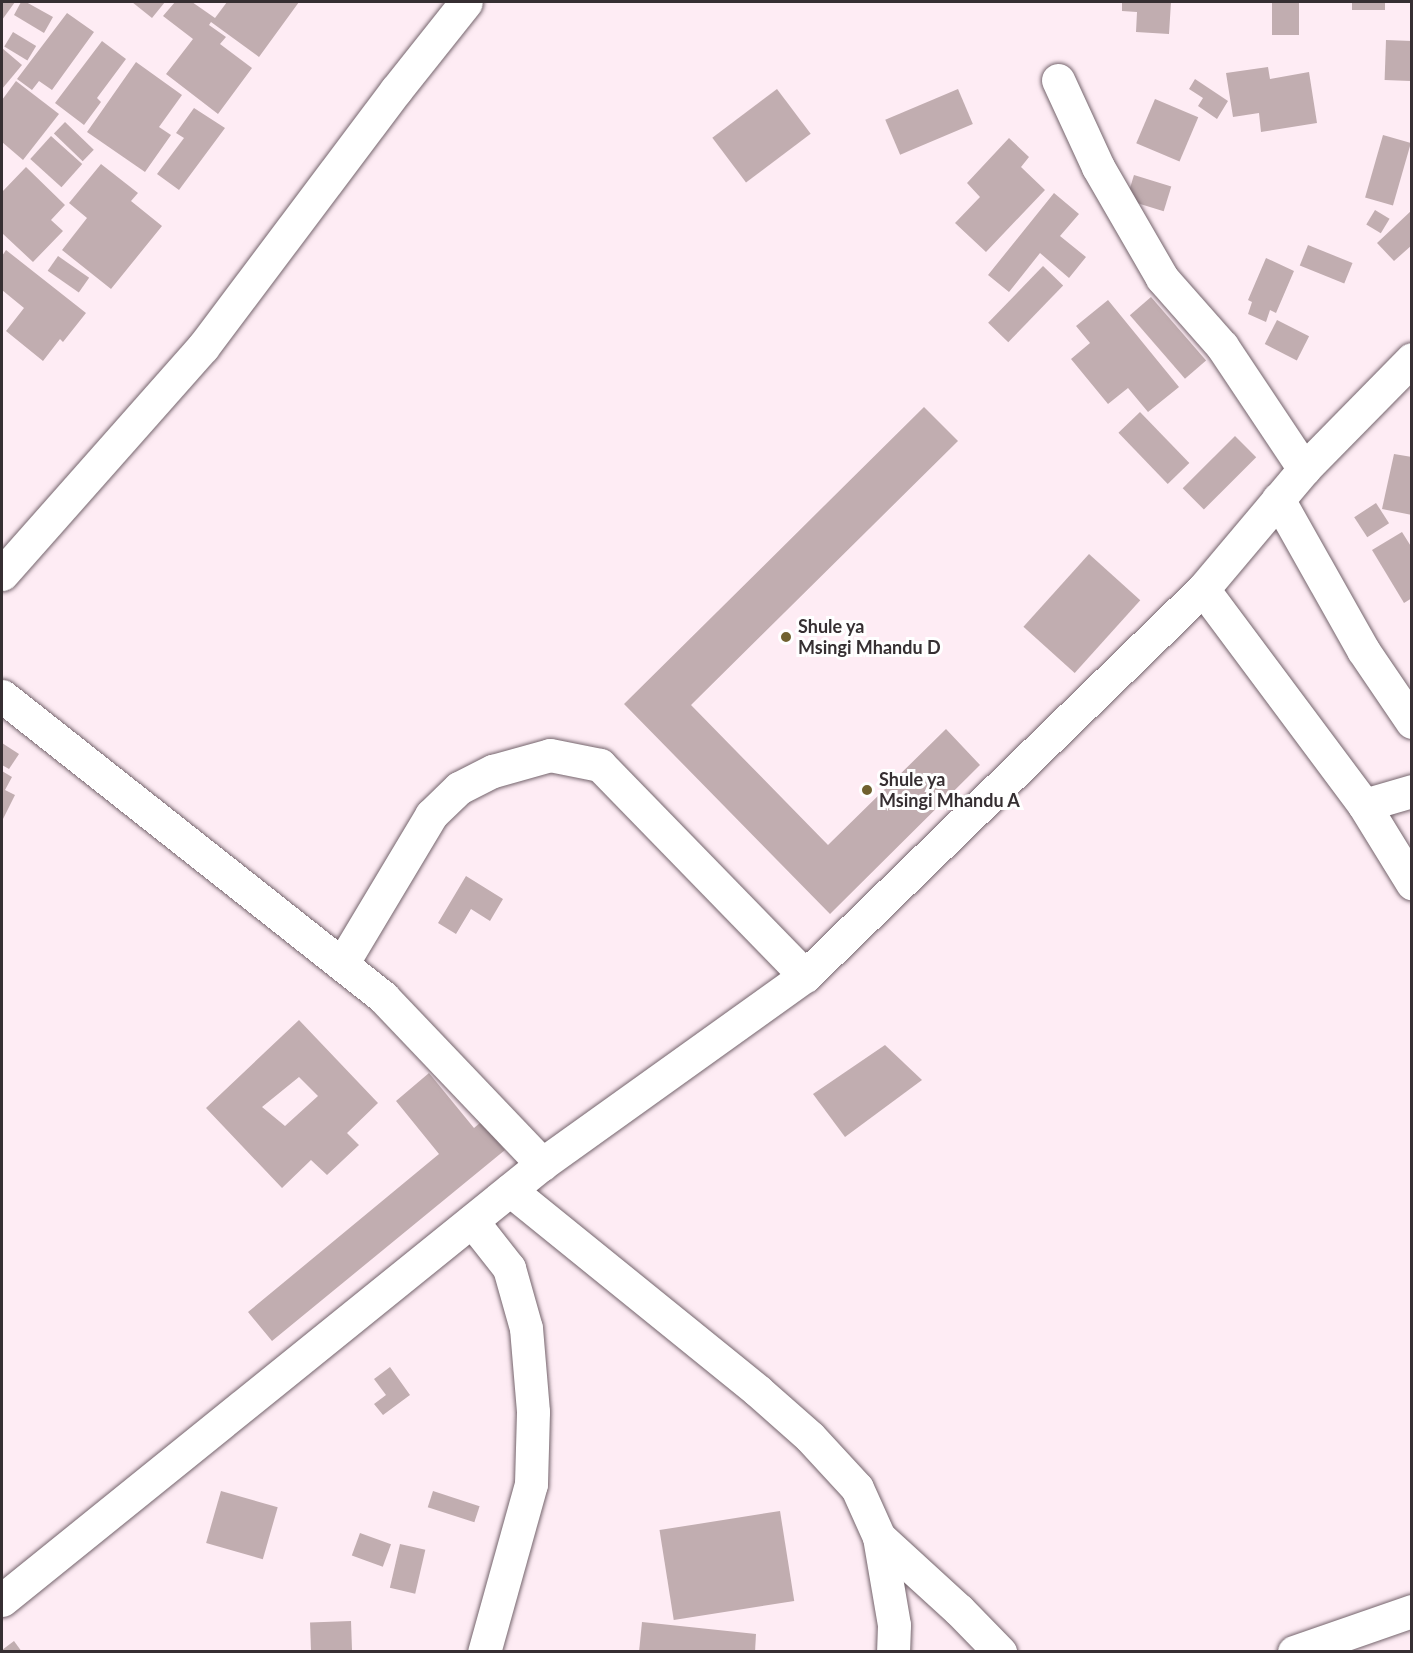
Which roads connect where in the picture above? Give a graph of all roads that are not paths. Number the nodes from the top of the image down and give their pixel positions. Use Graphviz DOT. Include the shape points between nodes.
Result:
graph roads {
  1 [pos="466,2"];
  2 [pos="1058,80"];
  3 [pos="1412,359"];
  4 [pos="1304,469"];
  5 [pos="1278,499"];
  6 [pos="2,574"];
  7 [pos="1203,589"];
  8 [pos="2,696"];
  9 [pos="1412,722"];
  10 [pos="1412,791"];
  11 [pos="1364,805"];
  12 [pos="1412,883"];
  13 [pos="342,964"];
  14 [pos="805,976"];
  15 [pos="542,1164"];
  16 [pos="510,1190"];
  17 [pos="472,1221"];
  18 [pos="879,1537"];
  19 [pos="2,1600"];
  20 [pos="1412,1611"];
  21 [pos="999,1651"];
  22 [pos="484,1652"];
  23 [pos="893,1652"];
  24 [pos="1294,1652"];
  1 -- 6 [label="street" via="203,347"];
  2 -- 4 [label="street" via="1098,167 1162,278 1222,346"];
  3 -- 4 [label="street"];
  4 -- 5 [label="street"];
  5 -- 7 [label="street"];
  5 -- 9 [label="street" via="1363,650"];
  7 -- 11 [label="street"];
  7 -- 14 [label="street"];
  8 -- 13 [label="street"];
  10 -- 11 [label="street"];
  11 -- 12 [label="street"];
  13 -- 14 [label="street" via="431,815 459,788 493,771 550,755 600,765"];
  13 -- 15 [label="street" via="383,997"];
  14 -- 15 [label="street"];
  15 -- 16 [label="street"];
  16 -- 17 [label="street"];
  16 -- 18 [label="street" via="810,1437 857,1488"];
  17 -- 19 [label="street"];
  17 -- 22 [label="street" via="509,1268 526,1328 534,1412 531,1484"];
  18 -- 21 [label="street"];
  18 -- 23 [label="street" via="894,1625"];
  20 -- 24 [label="street"];
}
